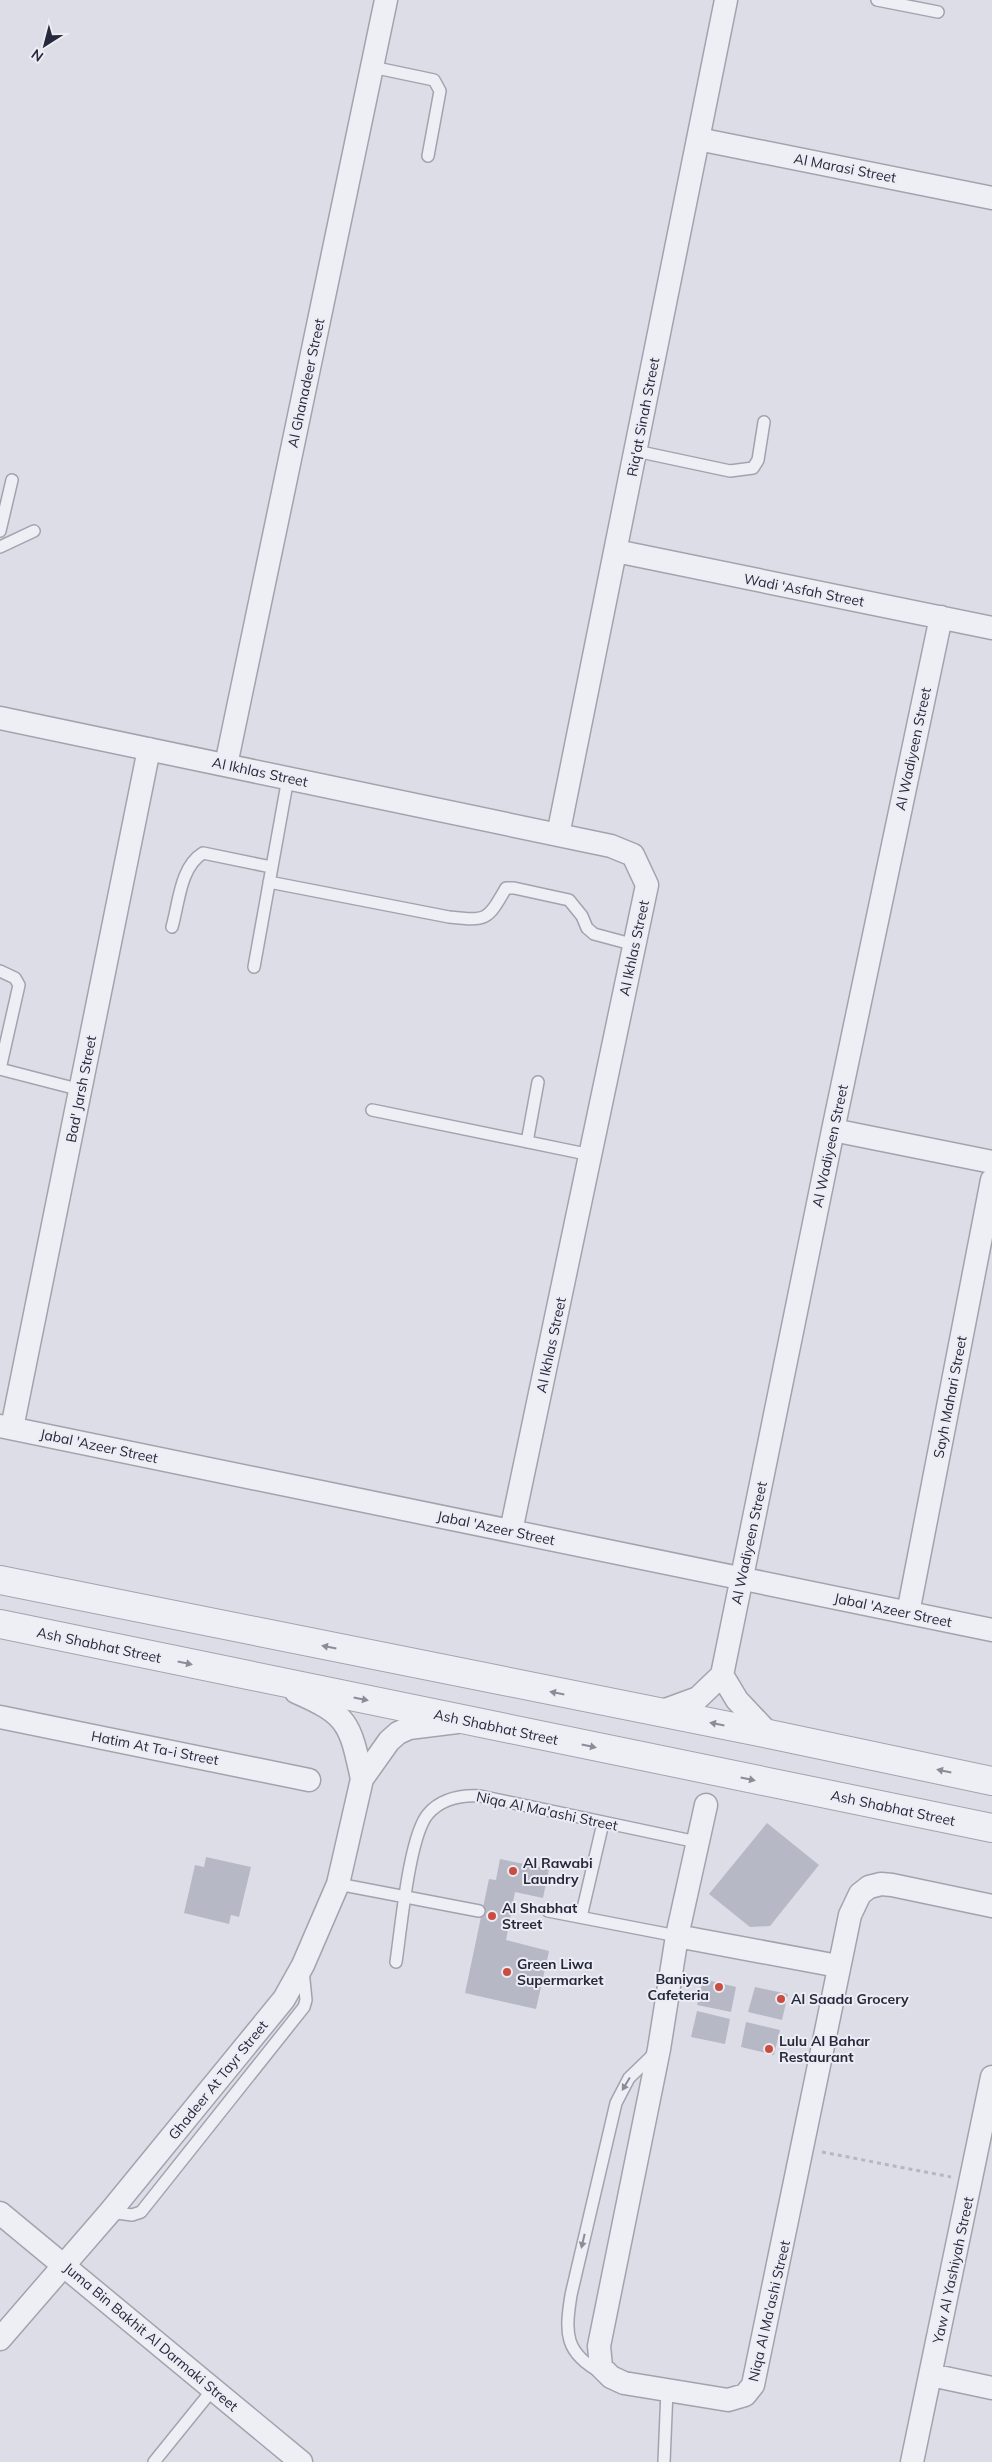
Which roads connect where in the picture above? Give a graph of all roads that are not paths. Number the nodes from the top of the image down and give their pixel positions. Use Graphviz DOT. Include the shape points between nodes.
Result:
graph roads {
  1 [pos="386,0"];
  2 [pos="726,0"];
  3 [pos="877,0"];
  4 [pos="938,12"];
  5 [pos="372,67"];
  6 [pos="698,139"];
  7 [pos="428,156"];
  8 [pos="992,198"];
  9 [pos="764,422"];
  10 [pos="636,451"];
  11 [pos="12,480"];
  12 [pos="0,531"];
  13 [pos="34,531"];
  14 [pos="0,547"];
  15 [pos="616,551"];
  16 [pos="941,617"];
  17 [pos="992,628"];
  18 [pos="0,718"];
  19 [pos="150,749"];
  20 [pos="226,765"];
  21 [pos="288,778"];
  22 [pos="558,834"];
  23 [pos="271,867"];
  24 [pos="269,882"];
  25 [pos="172,927"];
  26 [pos="635,945"];
  27 [pos="254,967"];
  28 [pos="0,971"];
  29 [pos="0,1069"];
  30 [pos="538,1082"];
  31 [pos="81,1090"];
  32 [pos="372,1110"];
  33 [pos="833,1130"];
  34 [pos="527,1142"];
  35 [pos="591,1155"];
  36 [pos="992,1162"];
  37 [pos="992,1180"];
  38 [pos="6,1427"];
  39 [pos="511,1531"];
  40 [pos="742,1579"];
  41 [pos="0,1580"];
  42 [pos="908,1613"];
  43 [pos="0,1624"];
  44 [pos="992,1630"];
  45 [pos="722,1675"];
  46 [pos="275,1682"];
  47 [pos="657,1713"];
  48 [pos="0,1717"];
  49 [pos="468,1721"];
  50 [pos="769,1734"];
  51 [pos="362,1779"];
  52 [pos="309,1780"];
  53 [pos="992,1781"];
  54 [pos="706,1805"];
  55 [pos="946,1820"];
  56 [pos="603,1822"];
  57 [pos="992,1828"];
  58 [pos="992,1841"];
  59 [pos="698,1842"];
  60 [pos="338,1884"];
  61 [pos="405,1898"];
  62 [pos="992,1906"];
  63 [pos="478,1911"];
  64 [pos="548,1911"];
  65 [pos="581,1917"];
  66 [pos="676,1936"];
  67 [pos="396,1962"];
  68 [pos="838,1966"];
  69 [pos="659,2049"];
  70 [pos="992,2077"];
  71 [pos="0,2213"];
  72 [pos="64,2265"];
  73 [pos="0,2339"];
  74 [pos="931,2375"];
  75 [pos="611,2378"];
  76 [pos="992,2388"];
  77 [pos="213,2389"];
  78 [pos="667,2390"];
  79 [pos="154,2462"];
  80 [pos="301,2462"];
  81 [pos="664,2462"];
  82 [pos="912,2462"];
  1 -- 5 [label="street, Al Ghanadeer Street"];
  2 -- 6 [label="street, Riq'at Sinah Street"];
  3 -- 4 [label="lane"];
  5 -- 7 [label="lane" via="434,80 440,91"];
  5 -- 20 [label="street, Al Ghanadeer Street"];
  6 -- 8 [label="street, Al Marasi Street"];
  6 -- 10 [label="street, Riq'at Sinah Street"];
  9 -- 10 [label="lane" via="758,460 753,468 730,471"];
  10 -- 15 [label="street, Riq'at Sinah Street"];
  11 -- 12 [label="lane"];
  13 -- 14 [label="lane"];
  15 -- 16 [label="street, Wadi 'Asfah Street"];
  15 -- 22 [label="street, Riq'at Sinah Street"];
  16 -- 17 [label="street, Wadi 'Asfah Street"];
  16 -- 33 [label="street, Al Wadiyeen Street"];
  18 -- 19 [label="street, Al Ikhlas Street"];
  19 -- 20 [label="street, Al Ikhlas Street"];
  19 -- 31 [label="street, Bad' Jarsh Street"];
  20 -- 21 [label="street, Al Ikhlas Street"];
  21 -- 22 [label="street, Al Ikhlas Street"];
  21 -- 23 [label="lane"];
  22 -- 26 [label="street, Al Ikhlas Street" via="611,846 633,856 647,885"];
  23 -- 24 [label="lane"];
  23 -- 25 [label="lane" via="204,853 195,858 184,878"];
  24 -- 26 [label="lane" via="473,920 492,912 506,888 514,888 569,900 594,934"];
  24 -- 27 [label="lane"];
  26 -- 35 [label="street, Al Ikhlas Street"];
  28 -- 29 [label="lane" via="15,978 19,985"];
  29 -- 31 [label="lane"];
  30 -- 34 [label="lane"];
  31 -- 38 [label="street, Bad' Jarsh Street"];
  32 -- 34 [label="lane"];
  33 -- 36 [label="street"];
  33 -- 40 [label="street, Al Wadiyeen Street"];
  34 -- 35 [label="lane"];
  35 -- 39 [label="street, Al Ikhlas Street"];
  37 -- 42 [label="street, Sayh Mahari Street"];
  38 -- 39 [label="street, Jabal 'Azeer Street"];
  39 -- 40 [label="street, Jabal 'Azeer Street"];
  40 -- 42 [label="street, Jabal 'Azeer Street"];
  40 -- 45 [label="street, Al Wadiyeen Street"];
  47 -- 41 [label="street, one-way"];
  42 -- 44 [label="street, Jabal 'Azeer Street"];
  43 -- 46 [label="street, Ash Shabhat Street, one-way"];
  45 -- 47 [label="street" via="698,1698"];
  45 -- 50 [label="street" via="737,1700"];
  46 -- 49 [label="street, Ash Shabhat Street, one-way"];
  46 -- 51 [label="street, Ghadeer At Tayr Street" via="321,1703 340,1716 353,1738"];
  50 -- 47 [label="street, one-way"];
  48 -- 52 [label="street, Hatim At Ta-i Street"];
  49 -- 51 [label="street, Ghadeer At Tayr Street" via="409,1728 398,1733"];
  49 -- 55 [label="street, Ash Shabhat Street, one-way"];
  53 -- 50 [label="street, one-way"];
  51 -- 60 [label="street, Ghadeer At Tayr Street"];
  54 -- 59 [label="street"];
  55 -- 57 [label="street, Ash Shabhat Street"];
  55 -- 58 [label="street"];
  56 -- 59 [label="lane, Niqa Al Ma'ashi Street"];
  56 -- 61 [label="lane, Niqa Al Ma'ashi Street" via="480,1796 452,1798 438,1804 420,1827"];
  56 -- 65 [label="lane"];
  59 -- 66 [label="street"];
  60 -- 61 [label="lane"];
  60 -- 72 [label="street, Ghadeer At Tayr Street" via="303,1965 284,1999"];
  61 -- 63 [label="lane"];
  61 -- 67 [label="lane, Niqa Al Ma'ashi Street"];
  62 -- 68 [label="street, Niqa Al Ma'ashi Street" via="892,1884 869,1887 854,1904"];
  64 -- 65 [label="lane"];
  65 -- 66 [label="lane"];
  66 -- 68 [label="street"];
  66 -- 69 [label="street"];
  68 -- 78 [label="street, Niqa Al Ma'ashi Street" via="754,2385 745,2395 728,2400"];
  69 -- 75 [label="street" via="598,2346 601,2367"];
  69 -- 75 [label="lane, one-way" via="629,2078 616,2103 568,2311 568,2338 575,2353 587,2365"];
  70 -- 74 [label="street, Yaw Al Yashiyah Street"];
  71 -- 72 [label="street, Juma Bin Bakhit Al Darmaki Street"];
  72 -- 73 [label="street, Ghadeer At Tayr Street"];
  72 -- 77 [label="street, Juma Bin Bakhit Al Darmaki Street"];
  74 -- 76 [label="street"];
  74 -- 82 [label="street, Yaw Al Yashiyah Street"];
  75 -- 78 [label="street, Niqa Al Ma'ashi Street"];
  77 -- 79 [label="lane"];
  77 -- 80 [label="street, Juma Bin Bakhit Al Darmaki Street"];
  78 -- 81 [label="lane"];
}
